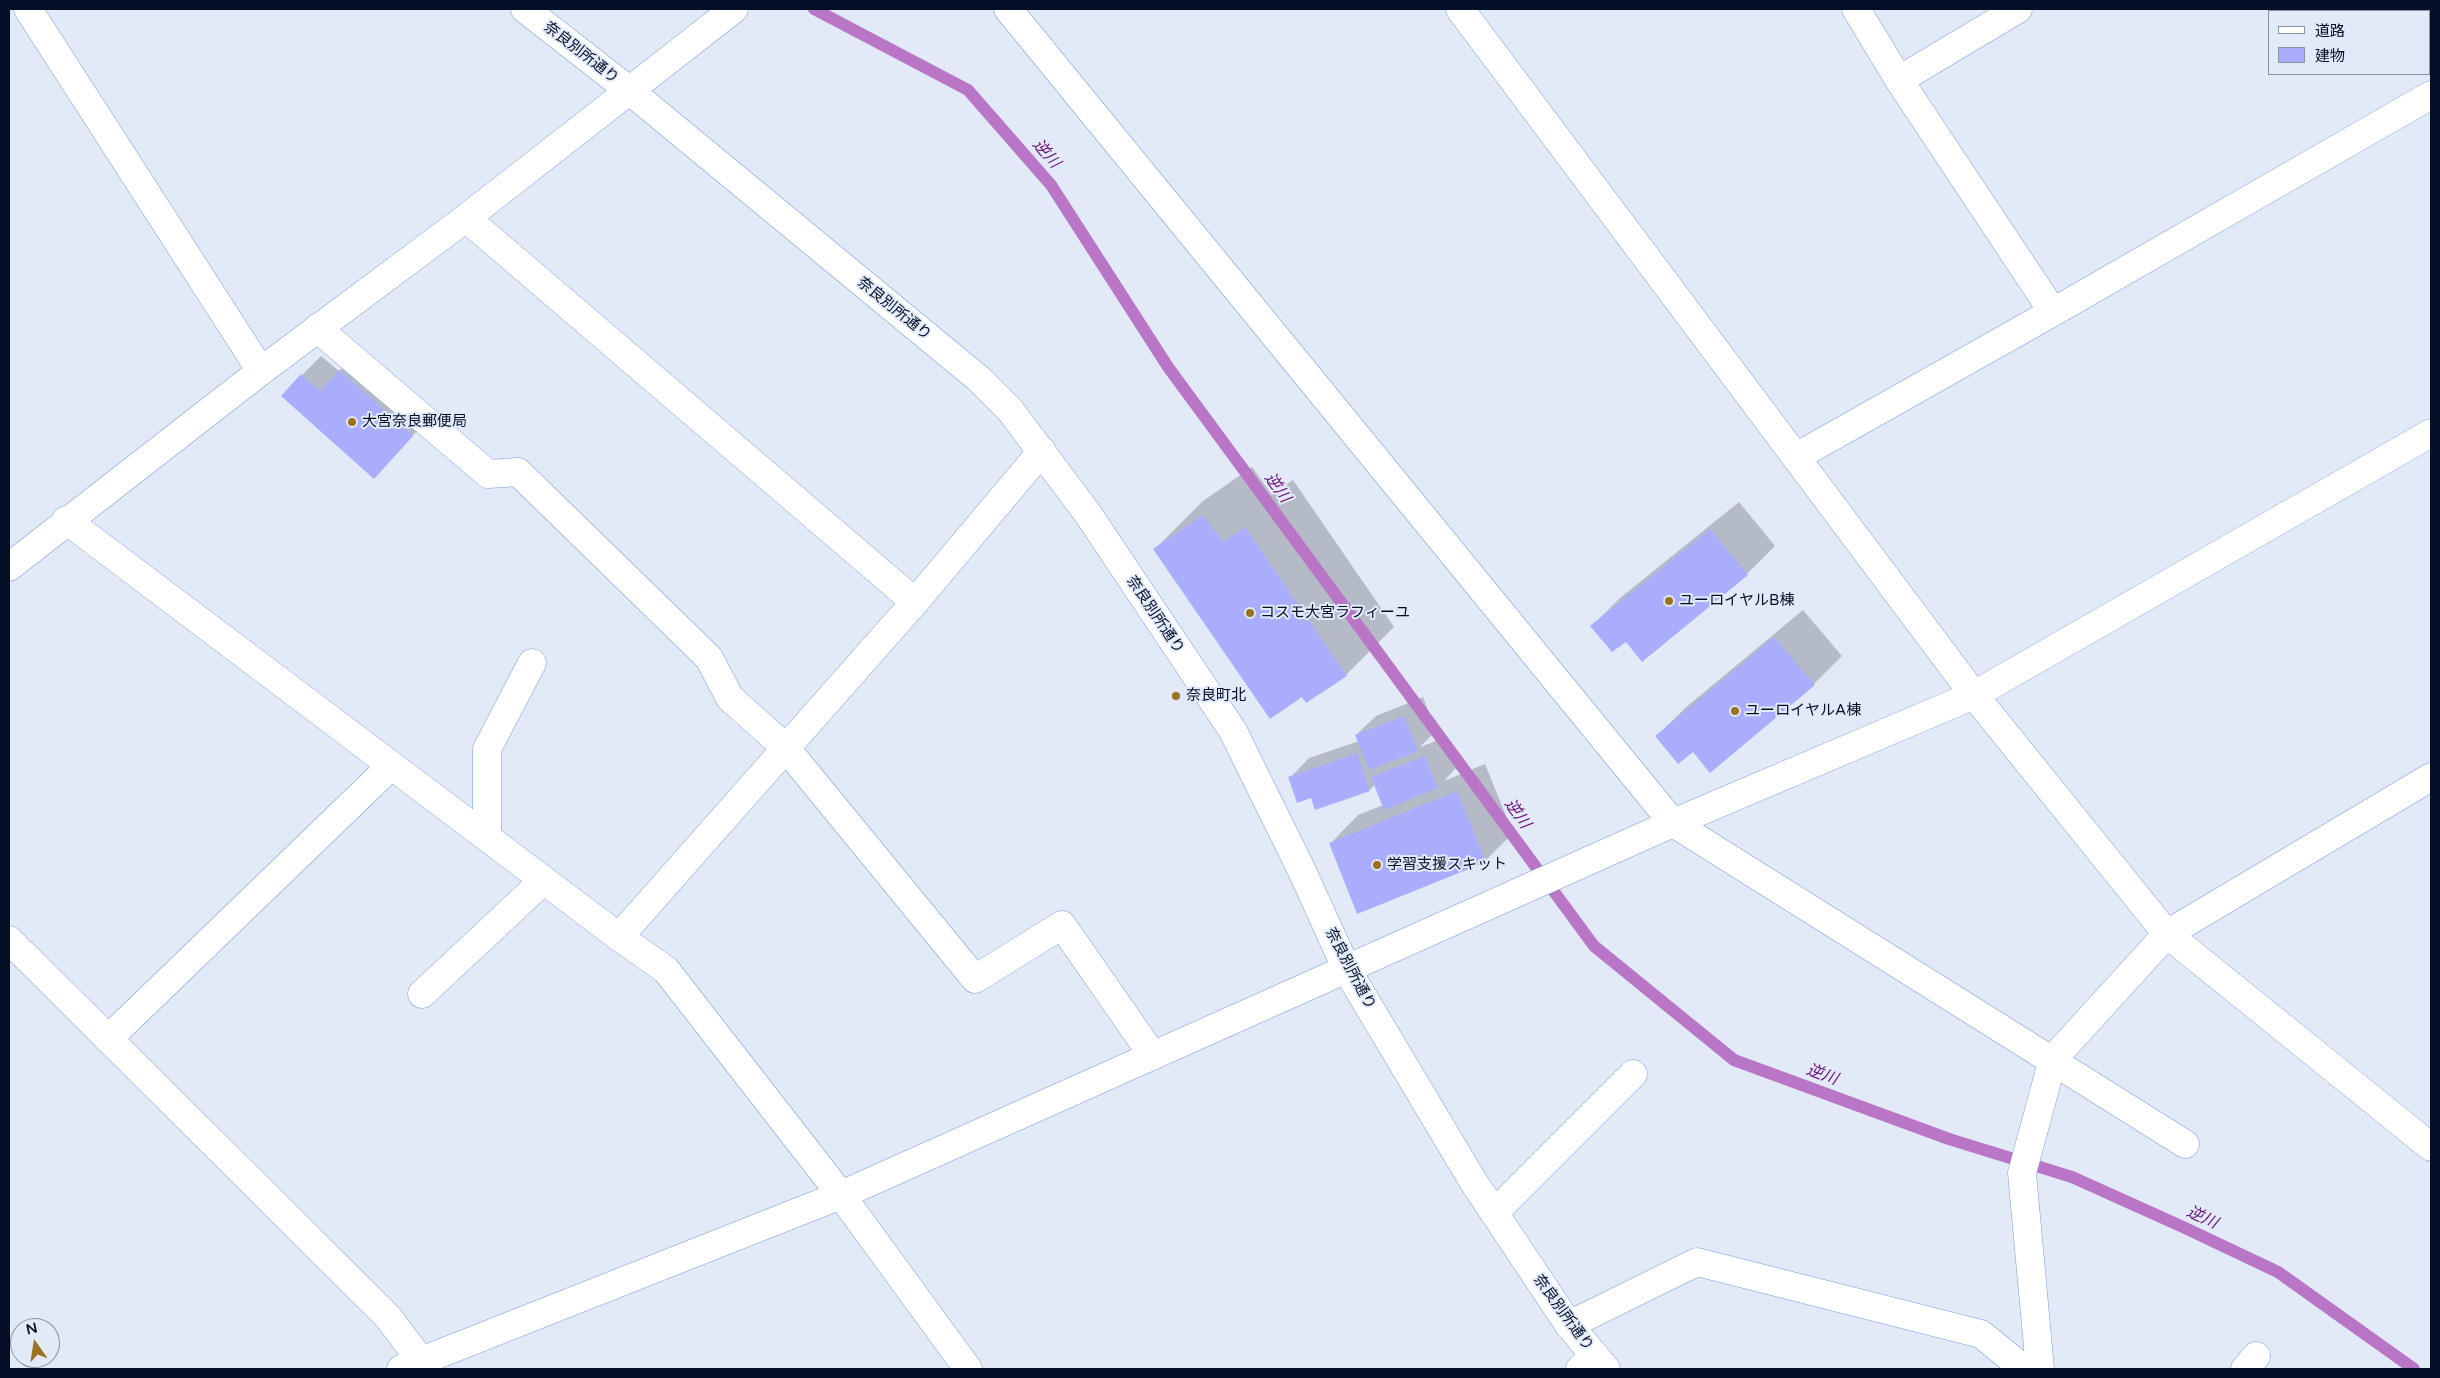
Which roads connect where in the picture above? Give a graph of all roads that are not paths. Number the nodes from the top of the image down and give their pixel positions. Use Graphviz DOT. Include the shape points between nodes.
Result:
graph roads {
  1 [pos="28,9"];
  2 [pos="525,9"];
  3 [pos="734,9"];
  4 [pos="1008,9"];
  5 [pos="1460,9"];
  6 [pos="1856,9"];
  7 [pos="2018,9"];
  8 [pos="1899,80"];
  9 [pos="630,91"];
  10 [pos="2431,95"];
  11 [pos="466,218"];
  12 [pos="2053,312"];
  13 [pos="317,328"];
  14 [pos="261,371"];
  15 [pos="2431,433"];
  16 [pos="1042,452"];
  17 [pos="1796,456"];
  18 [pos="66,520"];
  19 [pos="9,567"];
  20 [pos="915,602"];
  21 [pos="532,663"];
  22 [pos="1974,695"];
  23 [pos="785,747"];
  24 [pos="391,766"];
  25 [pos="2431,777"];
  26 [pos="1673,822"];
  27 [pos="487,838"];
  28 [pos="544,880"];
  29 [pos="2167,934"];
  30 [pos="619,938"];
  31 [pos="9,940"];
  32 [pos="1347,970"];
  33 [pos="422,994"];
  34 [pos="108,1039"];
  35 [pos="1153,1056"];
  36 [pos="2053,1059"];
  37 [pos="1633,1074"];
  38 [pos="2426,1135"];
  39 [pos="2185,1144"];
  40 [pos="841,1195"];
  41 [pos="1494,1213"];
  42 [pos="1569,1325"];
  43 [pos="1594,1365"];
  44 [pos="416,1366"];
  45 [pos="968,1369"];
  46 [pos="2024,1369"];
  47 [pos="2040,1369"];
  1 -- 14 [label="street"];
  2 -- 9 [label="street, 奈良別所通り"];
  3 -- 9 [label="street"];
  4 -- 26 [label="street"];
  5 -- 17 [label="street"];
  6 -- 8 [label="street"];
  7 -- 8 [label="street"];
  8 -- 12 [label="street"];
  9 -- 11 [label="street"];
  9 -- 16 [label="street, 奈良別所通り" via="979,379 1010,410"];
  10 -- 12 [label="street"];
  11 -- 13 [label="street"];
  11 -- 20 [label="street"];
  12 -- 17 [label="street"];
  13 -- 14 [label="street"];
  13 -- 23 [label="street" via="488,474 518,472 709,658 730,698"];
  14 -- 18 [label="street"];
  15 -- 22 [label="street"];
  16 -- 20 [label="street"];
  16 -- 32 [label="street, 奈良別所通り" via="1088,514 1233,731"];
  17 -- 22 [label="street"];
  18 -- 19 [label="street"];
  18 -- 24 [label="street"];
  20 -- 23 [label="street"];
  21 -- 27 [label="street" via="488,749"];
  22 -- 26 [label="street"];
  22 -- 29 [label="street"];
  23 -- 30 [label="street"];
  23 -- 35 [label="street" via="975,979 1062,925"];
  24 -- 27 [label="street"];
  24 -- 34 [label="street"];
  25 -- 29 [label="street"];
  26 -- 32 [label="street"];
  26 -- 36 [label="street"];
  27 -- 28 [label="street"];
  28 -- 30 [label="street"];
  28 -- 33 [label="street"];
  29 -- 36 [label="street"];
  29 -- 38 [label="street"];
  30 -- 40 [label="street" via="666,970"];
  31 -- 34 [label="street"];
  32 -- 35 [label="street"];
  32 -- 41 [label="street, 奈良別所通り"];
  34 -- 44 [label="street" via="388,1317"];
  35 -- 40 [label="street"];
  36 -- 39 [label="street"];
  36 -- 47 [label="street" via="2022,1173"];
  37 -- 41 [label="street"];
  40 -- 44 [label="street"];
  40 -- 45 [label="street"];
  41 -- 42 [label="street, 奈良別所通り"];
  42 -- 43 [label="street, 奈良別所通り"];
  42 -- 46 [label="street" via="1698,1262 1981,1334"];
}
